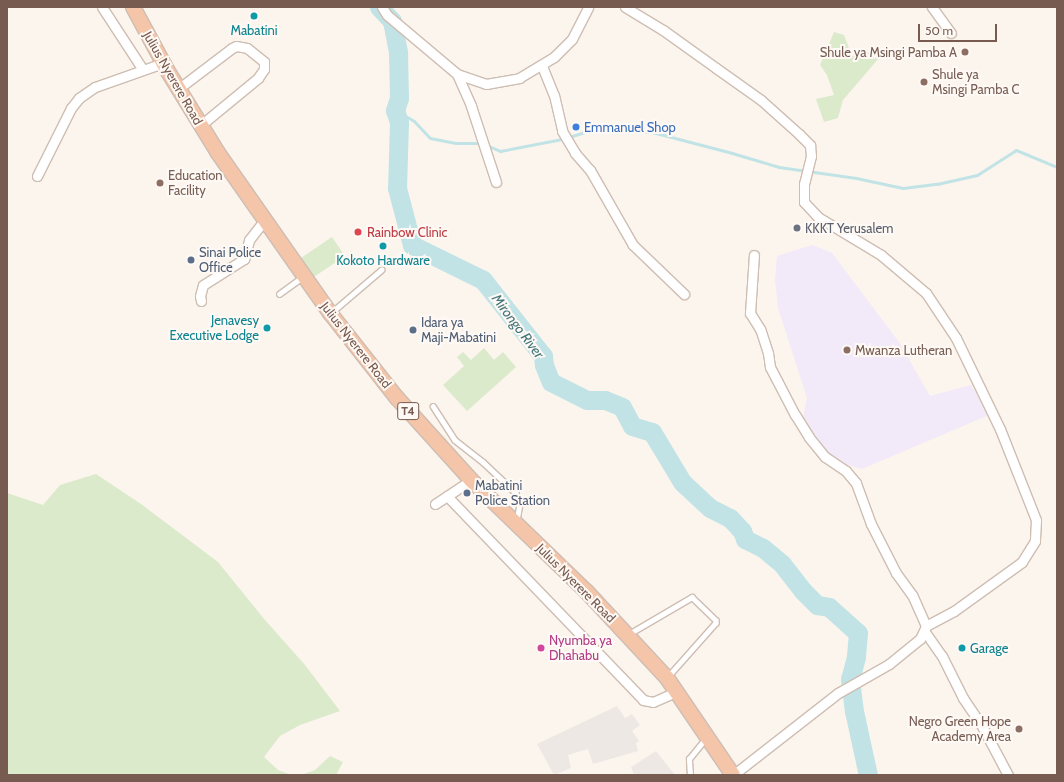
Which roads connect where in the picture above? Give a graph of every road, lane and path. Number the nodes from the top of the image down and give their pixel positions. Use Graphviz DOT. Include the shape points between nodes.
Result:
graph roads {
  1 [pos="102,7"];
  2 [pos="133,7"];
  3 [pos="382,7"];
  4 [pos="588,7"];
  5 [pos="625,7"];
  6 [pos="932,7"];
  7 [pos="951,33"];
  8 [pos="163,63"];
  9 [pos="542,66"];
  10 [pos="143,70"];
  11 [pos="457,74"];
  12 [pos="178,89"];
  13 [pos="201,125"];
  14 [pos="37,176"];
  15 [pos="496,182"];
  16 [pos="264,221"];
  17 [pos="754,255"];
  18 [pos="381,270"];
  19 [pos="304,276"];
  20 [pos="279,294"];
  21 [pos="684,294"];
  22 [pos="201,301"];
  23 [pos="330,313"];
  24 [pos="433,406"];
  25 [pos="471,480"];
  26 [pos="447,496"];
  27 [pos="435,504"];
  28 [pos="517,524"];
  29 [pos="925,629"];
  30 [pos="628,635"];
  31 [pos="667,678"];
  32 [pos="678,692"];
  33 [pos="707,737"];
  34 [pos="688,774"];
  35 [pos="733,775"];
  36 [pos="1008,775"];
  1 -- 10 [label="street"];
  2 -- 8 [label="highway, Julius Nyerere Road / T4"];
  3 -- 11 [label="street" via="387,15"];
  4 -- 9 [label="street" via="572,39"];
  5 -- 29 [label="street" via="663,30 761,100 810,145 811,156 804,184 804,202 818,217 880,255 926,293 956,338 1000,429 1036,520 1035,541 1022,562"];
  6 -- 7 [label="street"];
  8 -- 10 [label="street"];
  8 -- 12 [label="highway, Julius Nyerere Road / T4"];
  9 -- 11 [label="street" via="519,78 486,84"];
  9 -- 21 [label="street" via="554,95 562,131 575,153 597,182 633,245"];
  10 -- 14 [label="street" via="95,87 80,98 71,108"];
  11 -- 15 [label="street" via="472,106"];
  12 -- 13 [label="highway, Julius Nyerere Road / T4"];
  12 -- 13 [label="street" via="236,46 247,48 264,62 264,70 258,78"];
  13 -- 16 [label="highway, Julius Nyerere Road / T4"];
  16 -- 19 [label="highway, Julius Nyerere Road / T4"];
  16 -- 22 [label="street" via="249,240 244,259 203,285"];
  17 -- 29 [label="street" via="750,313 760,329 770,367 795,415 810,437 825,457 846,471 856,483 871,524 896,573 912,595"];
  18 -- 23 [label="lane"];
  19 -- 20 [label="lane"];
  19 -- 23 [label="highway, Julius Nyerere Road / T4"];
  23 -- 25 [label="highway, Julius Nyerere Road / T4" via="397,398"];
  24 -- 28 [label="lane" via="455,440 516,493 520,504"];
  25 -- 26 [label="street"];
  25 -- 28 [label="highway, Julius Nyerere Road / T4"];
  26 -- 27 [label="street"];
  26 -- 32 [label="street" via="643,700 653,702"];
  28 -- 30 [label="highway, Julius Nyerere Road / T4"];
  29 -- 35 [label="street" via="920,639 889,664 838,693"];
  29 -- 36 [label="street"];
  30 -- 31 [label="highway, Julius Nyerere Road / T4"];
  30 -- 31 [label="lane" via="692,597 716,620"];
  31 -- 32 [label="highway, Julius Nyerere Road / T4"];
  32 -- 33 [label="highway, Julius Nyerere Road / T4"];
  33 -- 34 [label="lane" via="690,759"];
  33 -- 35 [label="highway, Julius Nyerere Road / T4"];
}
